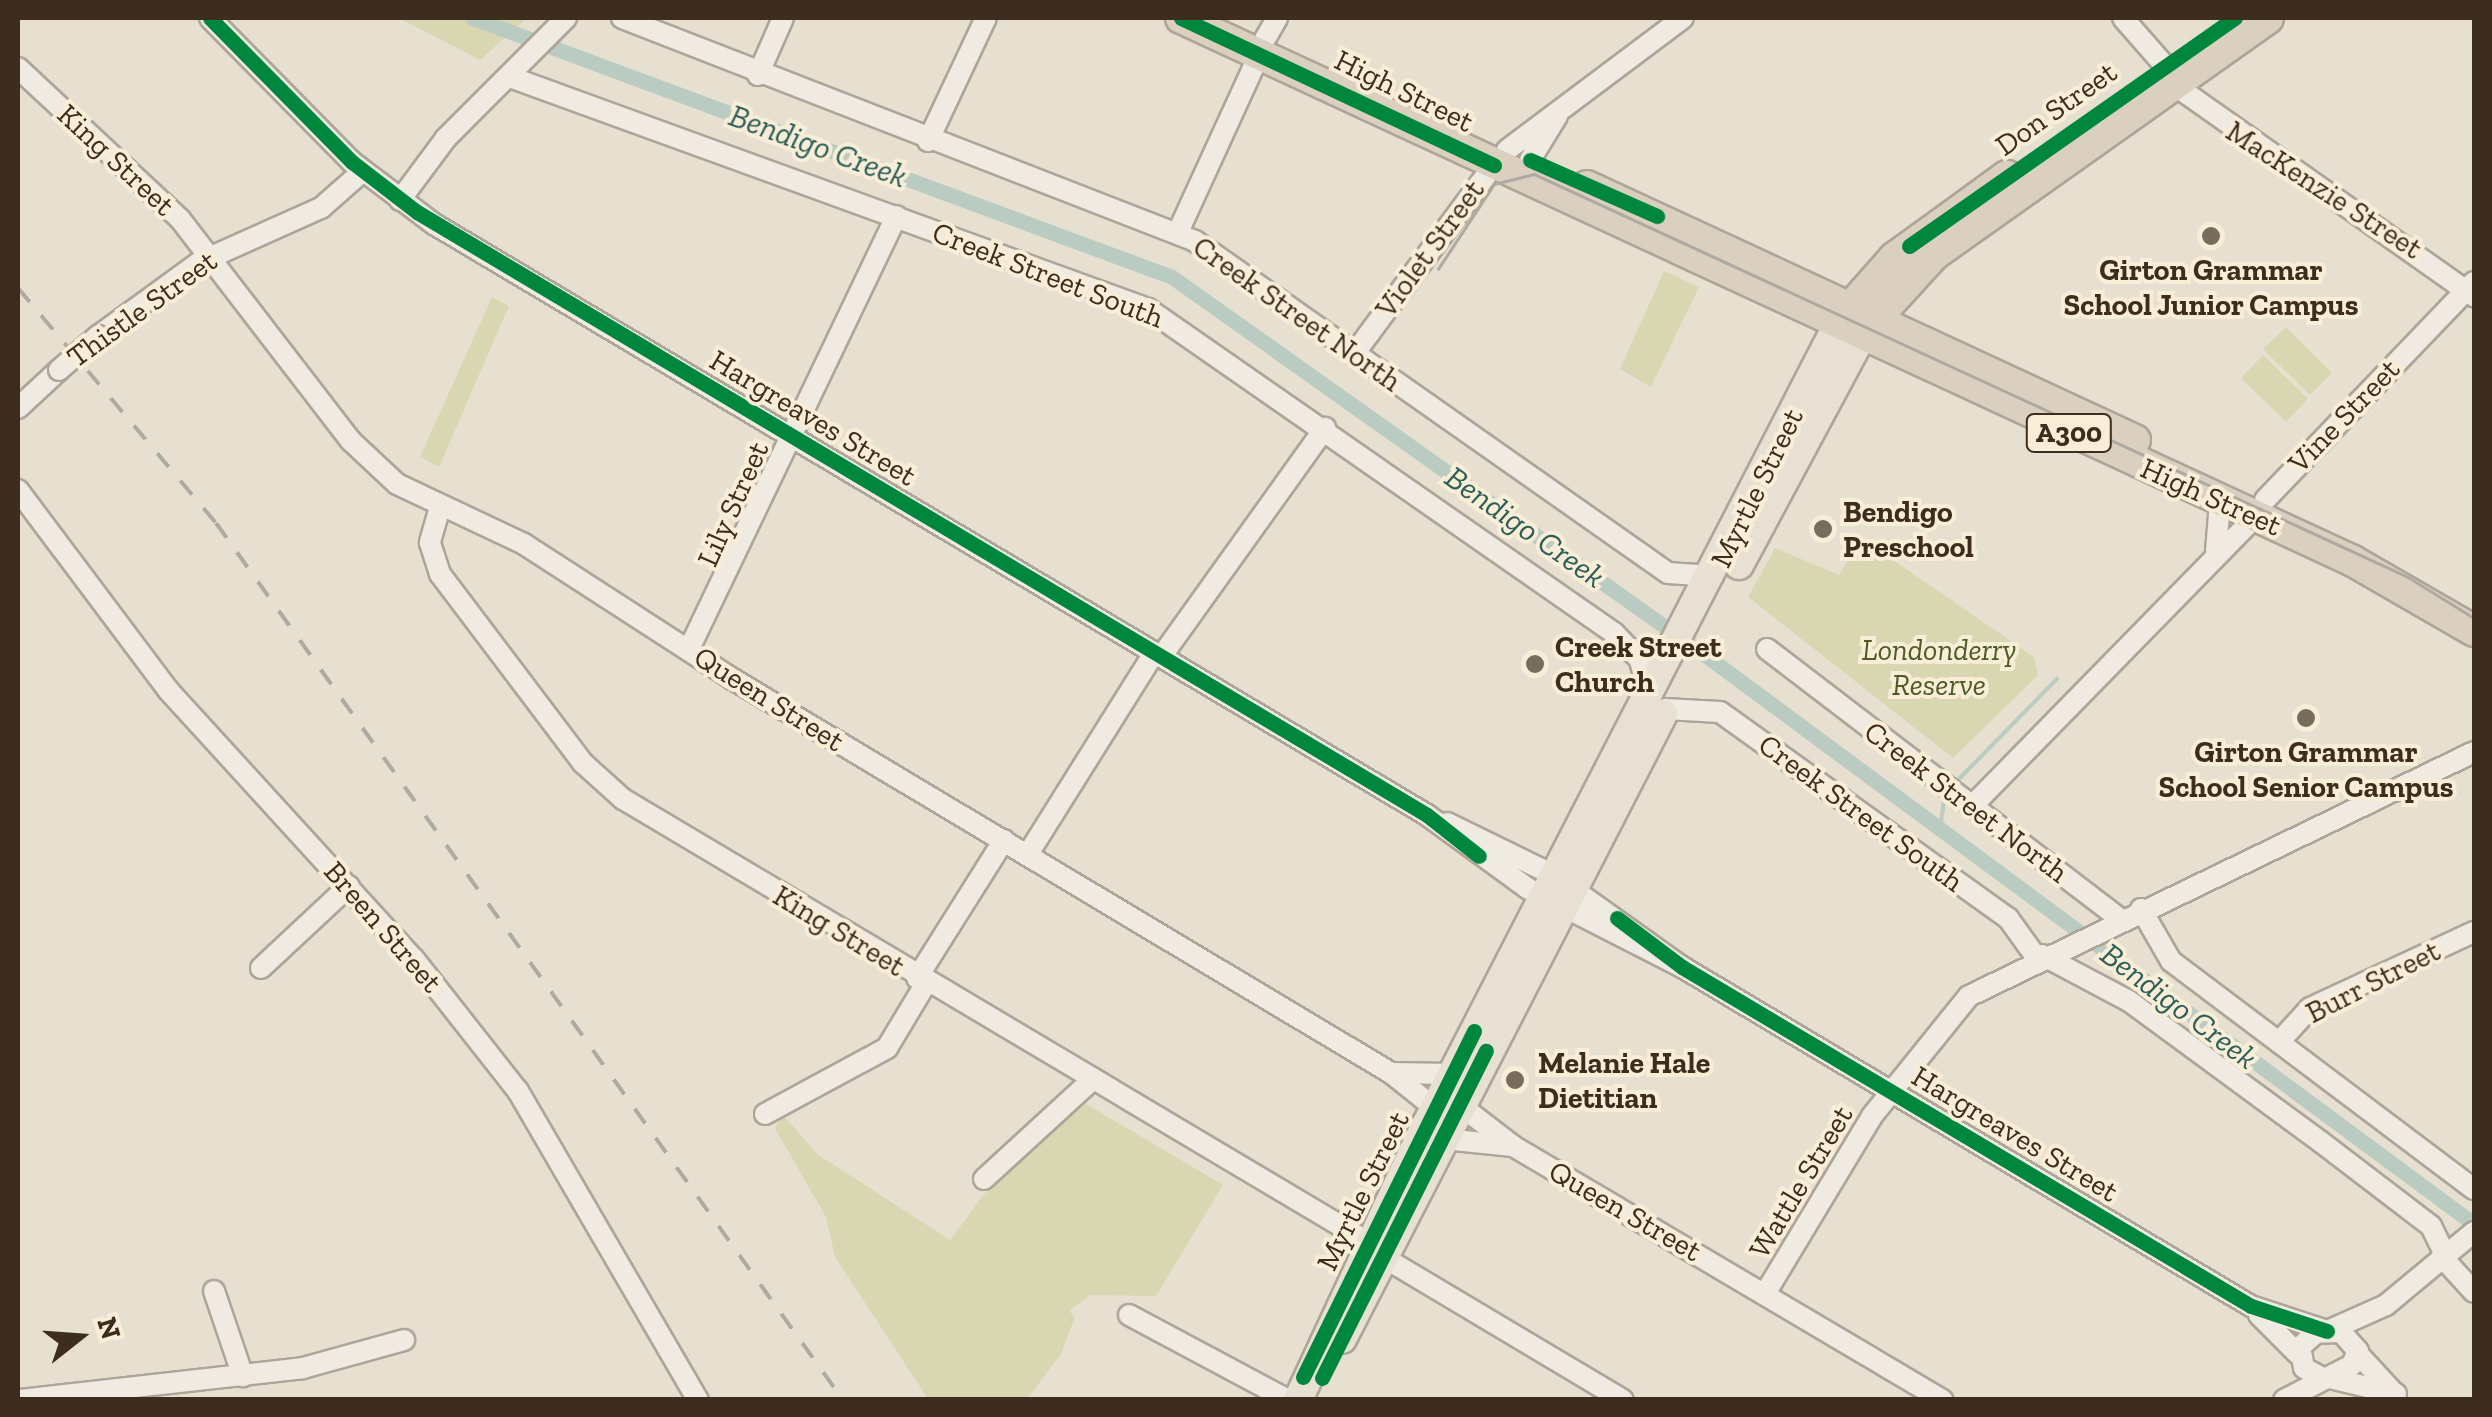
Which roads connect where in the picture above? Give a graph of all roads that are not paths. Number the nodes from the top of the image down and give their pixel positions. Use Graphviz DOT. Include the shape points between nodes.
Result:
graph roads {
  1 [pos="210,18"];
  2 [pos="622,18"];
  3 [pos="783,18"];
  4 [pos="986,18"];
  5 [pos="1181,18"];
  6 [pos="1218,18"];
  7 [pos="1682,18"];
  8 [pos="2123,18"];
  9 [pos="2235,18"];
  10 [pos="2268,18"];
  11 [pos="563,22"];
  12 [pos="1267,36"];
  13 [pos="18,68"];
  14 [pos="758,75"];
  15 [pos="2174,76"];
  16 [pos="504,84"];
  17 [pos="928,141"];
  18 [pos="1513,164"];
  19 [pos="363,172"];
  20 [pos="400,200"];
  21 [pos="896,216"];
  22 [pos="1178,232"];
  23 [pos="211,256"];
  24 [pos="2472,289"];
  25 [pos="1856,321"];
  26 [pos="1354,354"];
  27 [pos="21,400"];
  28 [pos="1324,428"];
  29 [pos="793,438"];
  30 [pos="18,490"];
  31 [pos="2220,502"];
  32 [pos="440,507"];
  33 [pos="2260,509"];
  34 [pos="2216,552"];
  35 [pos="1714,576"];
  36 [pos="2439,593"];
  37 [pos="2474,605"];
  38 [pos="1701,620"];
  39 [pos="2474,631"];
  40 [pos="689,649"];
  41 [pos="1767,649"];
  42 [pos="1157,655"];
  43 [pos="1657,705"];
  44 [pos="2474,752"];
  45 [pos="1972,806"];
  46 [pos="1004,840"];
  47 [pos="1028,854"];
  48 [pos="349,886"];
  49 [pos="1558,892"];
  50 [pos="2141,909"];
  51 [pos="2111,922"];
  52 [pos="2474,932"];
  53 [pos="2046,953"];
  54 [pos="261,968"];
  55 [pos="922,980"];
  56 [pos="2279,1042"];
  57 [pos="1391,1073"];
  58 [pos="1090,1082"];
  59 [pos="1891,1092"];
  60 [pos="1448,1107"];
  61 [pos="765,1114"];
  62 [pos="1513,1146"];
  63 [pos="984,1179"];
  64 [pos="2474,1189"];
  65 [pos="2456,1247"];
  66 [pos="1376,1250"];
  67 [pos="214,1292"];
  68 [pos="1766,1292"];
  69 [pos="2474,1292"];
  70 [pos="2386,1305"];
  71 [pos="2251,1306"];
  72 [pos="1129,1316"];
  73 [pos="2328,1331"];
  74 [pos="404,1340"];
  75 [pos="2359,1354"];
  76 [pos="2298,1356"];
  77 [pos="243,1376"];
  78 [pos="2326,1377"];
  79 [pos="2400,1397"];
  80 [pos="19,1400"];
  81 [pos="698,1400"];
  82 [pos="1288,1400"];
  83 [pos="1300,1400"];
  84 [pos="1622,1400"];
  85 [pos="1943,1400"];
  86 [pos="2282,1400"];
  1 -- 19 [label="street, Hargreaves Street"];
  2 -- 14 [label="street, Creek Street North"];
  3 -- 14 [label="street"];
  4 -- 17 [label="street"];
  5 -- 12 [label="highway, High Street"];
  6 -- 12 [label="highway, High Street"];
  7 -- 18 [label="street, Violet Street" via="1558,114"];
  8 -- 15 [label="street, MacKenzie Street"];
  9 -- 15 [label="highway, Don Street"];
  10 -- 15 [label="highway, Don Street"];
  11 -- 16 [label="street"];
  12 -- 18 [label="highway, High Street"];
  12 -- 22 [label="street"];
  13 -- 23 [label="street, King Street"];
  14 -- 17 [label="street, Creek Street North"];
  15 -- 24 [label="street, MacKenzie Street" via="2255,149"];
  15 -- 25 [label="highway, Don Street" via="2128,104"];
  16 -- 20 [label="street"];
  16 -- 21 [label="street, Creek Street South" via="546,90"];
  17 -- 22 [label="street, Creek Street North"];
  18 -- 25 [label="highway, High Street"];
  18 -- 26 [label="street, Violet Street"];
  19 -- 20 [label="street, Hargreaves Street"];
  19 -- 23 [label="street, Thistle Street" via="321,208"];
  20 -- 29 [label="street, Hargreaves Street"];
  21 -- 28 [label="street, Creek Street South" via="1148,309"];
  21 -- 29 [label="street, Lily Street"];
  22 -- 26 [label="street, Creek Street North"];
  23 -- 27 [label="street, Thistle Street, bridge"];
  23 -- 32 [label="street, Queen Street" via="351,441 397,484"];
  24 -- 33 [label="street, Vine Street"];
  25 -- 31 [label="highway, High Street / A300"];
  25 -- 33 [label="highway, High Street / A300"];
  25 -- 35 [label="main road, Myrtle Street"];
  25 -- 38 [label="main road, Myrtle Street"];
  26 -- 35 [label="street, Creek Street North" via="1668,573"];
  28 -- 42 [label="street"];
  28 -- 43 [label="street, Creek Street South" via="1614,633 1640,660"];
  29 -- 40 [label="street, Lily Street"];
  29 -- 42 [label="street, Hargreaves Street"];
  30 -- 48 [label="street, Breen Street" via="168,690"];
  31 -- 33 [label="highway, High Street / A300"];
  31 -- 34 [label="street"];
  32 -- 40 [label="street, Queen Street" via="524,544"];
  32 -- 55 [label="street, King Street" via="430,543 440,574 601,781"];
  33 -- 34 [label="street, Vine Street"];
  33 -- 36 [label="highway, High Street / A300"];
  34 -- 45 [label="street, Vine Street"];
  35 -- 38 [label="main road, Myrtle Street"];
  36 -- 37 [label="highway, High Street / A300"];
  36 -- 39 [label="highway, High Street / A300"];
  38 -- 43 [label="main road, Myrtle Street"];
  40 -- 46 [label="street, Queen Street"];
  41 -- 45 [label="street, Creek Street North"];
  42 -- 47 [label="street"];
  42 -- 49 [label="street, Hargreaves Street"];
  43 -- 49 [label="main road, Myrtle Street"];
  43 -- 53 [label="street, Creek Street South" via="1720,712 2008,918"];
  44 -- 50 [label="street, Wattle Street"];
  45 -- 51 [label="street, Creek Street North"];
  46 -- 47 [label="street, Queen Street"];
  46 -- 55 [label="street"];
  47 -- 57 [label="street, Queen Street"];
  48 -- 54 [label="street"];
  48 -- 81 [label="street, Breen Street" via="542,1126"];
  49 -- 59 [label="street, Hargreaves Street"];
  49 -- 60 [label="main road, Myrtle Street"];
  50 -- 51 [label="street, Wattle Street"];
  50 -- 56 [label="street" via="2166,957"];
  51 -- 53 [label="street, Wattle Street"];
  52 -- 56 [label="street, Burr Street" via="2310,1008"];
  53 -- 59 [label="street, Wattle Street" via="1960,1004"];
  53 -- 65 [label="street, Creek Street South" via="2129,1001"];
  55 -- 58 [label="street, King Street"];
  55 -- 61 [label="street" via="887,1048"];
  56 -- 64 [label="street"];
  57 -- 60 [label="street, Queen Street"];
  57 -- 60 [label="street, Queen Street"];
  58 -- 63 [label="street"];
  58 -- 66 [label="street, King Street"];
  59 -- 68 [label="street, Wattle Street"];
  59 -- 71 [label="street, Hargreaves Street"];
  60 -- 62 [label="street, Queen Street"];
  60 -- 62 [label="street, Queen Street"];
  60 -- 66 [label="main road, Myrtle Street"];
  62 -- 68 [label="street, Queen Street"];
  65 -- 69 [label="street, Creek Street South"];
  65 -- 70 [label="street"];
  66 -- 83 [label="main road, Myrtle Street"];
  66 -- 84 [label="street, King Street"];
  67 -- 77 [label="street"];
  68 -- 85 [label="street, Queen Street"];
  70 -- 73 [label="street"];
  70 -- 75 [label="street"];
  71 -- 73 [label="street, Hargreaves Street"];
  71 -- 76 [label="street, Hargreaves Street"];
  72 -- 82 [label="street"];
  73 -- 75 [label="street"];
  73 -- 76 [label="street" via="2307,1337"];
  74 -- 77 [label="street"];
  75 -- 78 [label="street"];
  75 -- 79 [label="street"];
  76 -- 78 [label="street, Hargreaves Street"];
  76 -- 86 [label="street"];
  77 -- 80 [label="street"];
  78 -- 79 [label="street"];
  78 -- 86 [label="street"];
}
